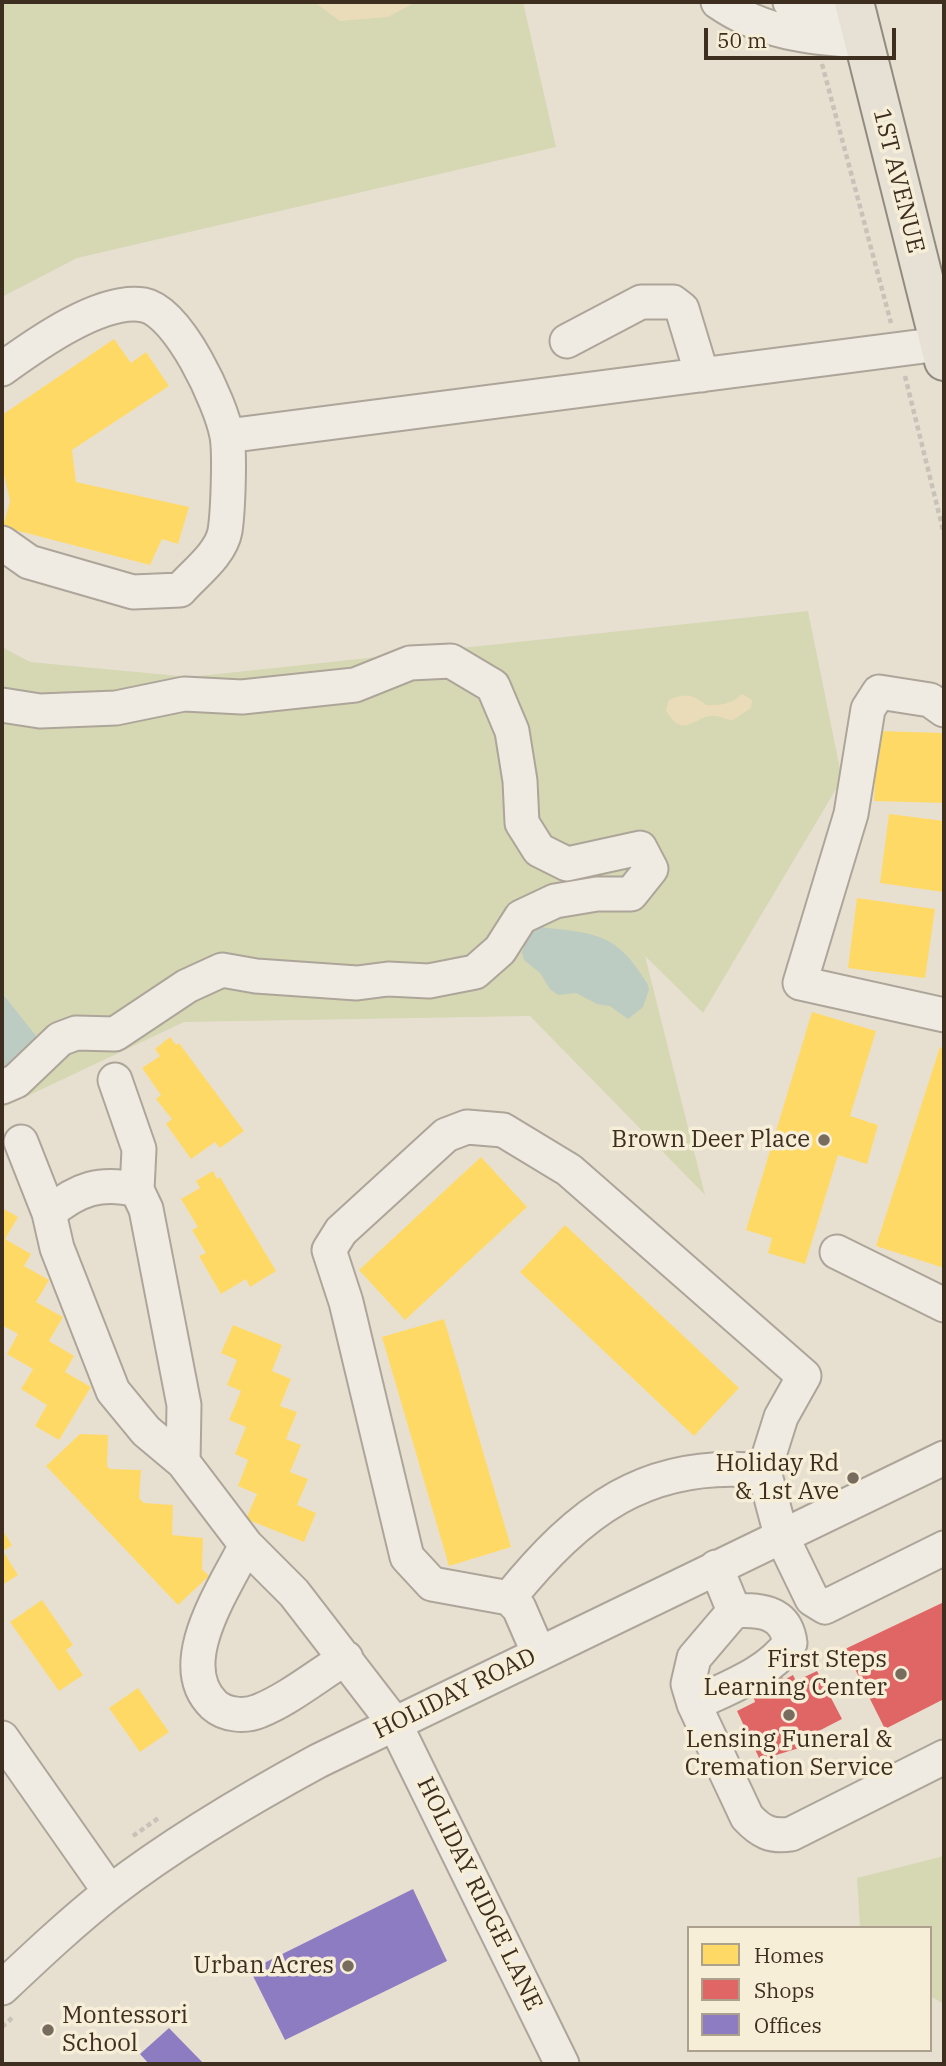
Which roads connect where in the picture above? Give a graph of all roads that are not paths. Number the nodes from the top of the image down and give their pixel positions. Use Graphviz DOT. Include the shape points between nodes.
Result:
graph roads {
  1 [pos="718,2"];
  2 [pos="790,2"];
  3 [pos="857,17"];
  4 [pos="567,341"];
  5 [pos="942,352"];
  6 [pos="2,369"];
  7 [pos="702,374"];
  8 [pos="227,436"];
  9 [pos="2,543"];
  10 [pos="2,705"];
  11 [pos="944,710"];
  12 [pos="944,1015"];
  13 [pos="115,1080"];
  14 [pos="2,1087"];
  15 [pos="21,1142"];
  16 [pos="136,1190"];
  17 [pos="49,1213"];
  18 [pos="836,1252"];
  19 [pos="944,1305"];
  20 [pos="944,1458"];
  21 [pos="183,1462"];
  22 [pos="764,1471"];
  23 [pos="781,1535"];
  24 [pos="246,1545"];
  25 [pos="944,1548"];
  26 [pos="716,1567"];
  27 [pos="509,1598"];
  28 [pos="734,1611"];
  29 [pos="539,1654"];
  30 [pos="346,1658"];
  31 [pos="694,1704"];
  32 [pos="395,1724"];
  33 [pos="2,1738"];
  34 [pos="944,1757"];
  35 [pos="110,1892"];
  36 [pos="10,2000"];
  37 [pos="562,2064"];
  1 -- 3 [label="street" via="770,29 816,38"];
  2 -- 3 [label="street"];
  3 -- 5 [label="main road, 1ST AVENUE"];
  4 -- 7 [label="street" via="641,302 673,302 682,310"];
  5 -- 7 [label="street" via="898,350"];
  6 -- 8 [label="street" via="86,316 122,305 143,305 172,322 198,365"];
  7 -- 8 [label="street"];
  8 -- 9 [label="street" via="225,532 217,550 180,590 133,592 29,562"];
  10 -- 14 [label="street" via="40,711 116,708 184,694 242,697 355,685 410,663 451,661 493,687 512,731 522,823 539,850 567,864 640,848 651,869 632,894 555,901 521,917 500,950 475,972 429,981 357,982 222,970 187,986 115,1034 76,1033 60,1039 16,1081"];
  11 -- 12 [label="street" via="930,700 879,692 868,709 851,814 800,983"];
  13 -- 16 [label="street" via="139,1149"];
  15 -- 17 [label="street, HOLIDAY RIDGE LANE"];
  16 -- 17 [label="street" via="113,1184 70,1195"];
  16 -- 21 [label="street" via="146,1209 184,1405"];
  17 -- 21 [label="street, HOLIDAY RIDGE LANE" via="57,1248 114,1391 146,1432"];
  18 -- 19 [label="street"];
  20 -- 23 [label="street, HOLIDAY ROAD"];
  21 -- 24 [label="street, HOLIDAY RIDGE LANE"];
  22 -- 23 [label="street"];
  22 -- 27 [label="street" via="735,1468 687,1474 629,1490 587,1516 544,1556"];
  22 -- 27 [label="street" via="781,1418 804,1376 569,1170 503,1130 467,1128 446,1135 341,1231 329,1250 346,1302 407,1557 432,1584"];
  23 -- 25 [label="street" via="812,1599 825,1607"];
  23 -- 26 [label="street, HOLIDAY ROAD"];
  24 -- 30 [label="street, HOLIDAY RIDGE LANE" via="295,1593"];
  24 -- 30 [label="street" via="197,1654 196,1676 203,1694 219,1709 238,1715 258,1712"];
  26 -- 28 [label="street"];
  26 -- 29 [label="street, HOLIDAY ROAD"];
  27 -- 29 [label="street" via="519,1608"];
  28 -- 31 [label="street" via="694,1658 688,1684"];
  28 -- 31 [label="street" via="754,1609 770,1614 784,1623 790,1643 754,1675"];
  29 -- 32 [label="street, HOLIDAY ROAD"];
  30 -- 32 [label="street, HOLIDAY RIDGE LANE"];
  31 -- 34 [label="street" via="747,1817 773,1836 791,1834"];
  32 -- 35 [label="street, HOLIDAY ROAD" via="252,1797"];
  32 -- 37 [label="street, HOLIDAY RIDGE LANE"];
  33 -- 35 [label="street"];
  35 -- 36 [label="street, HOLIDAY ROAD"];
}
